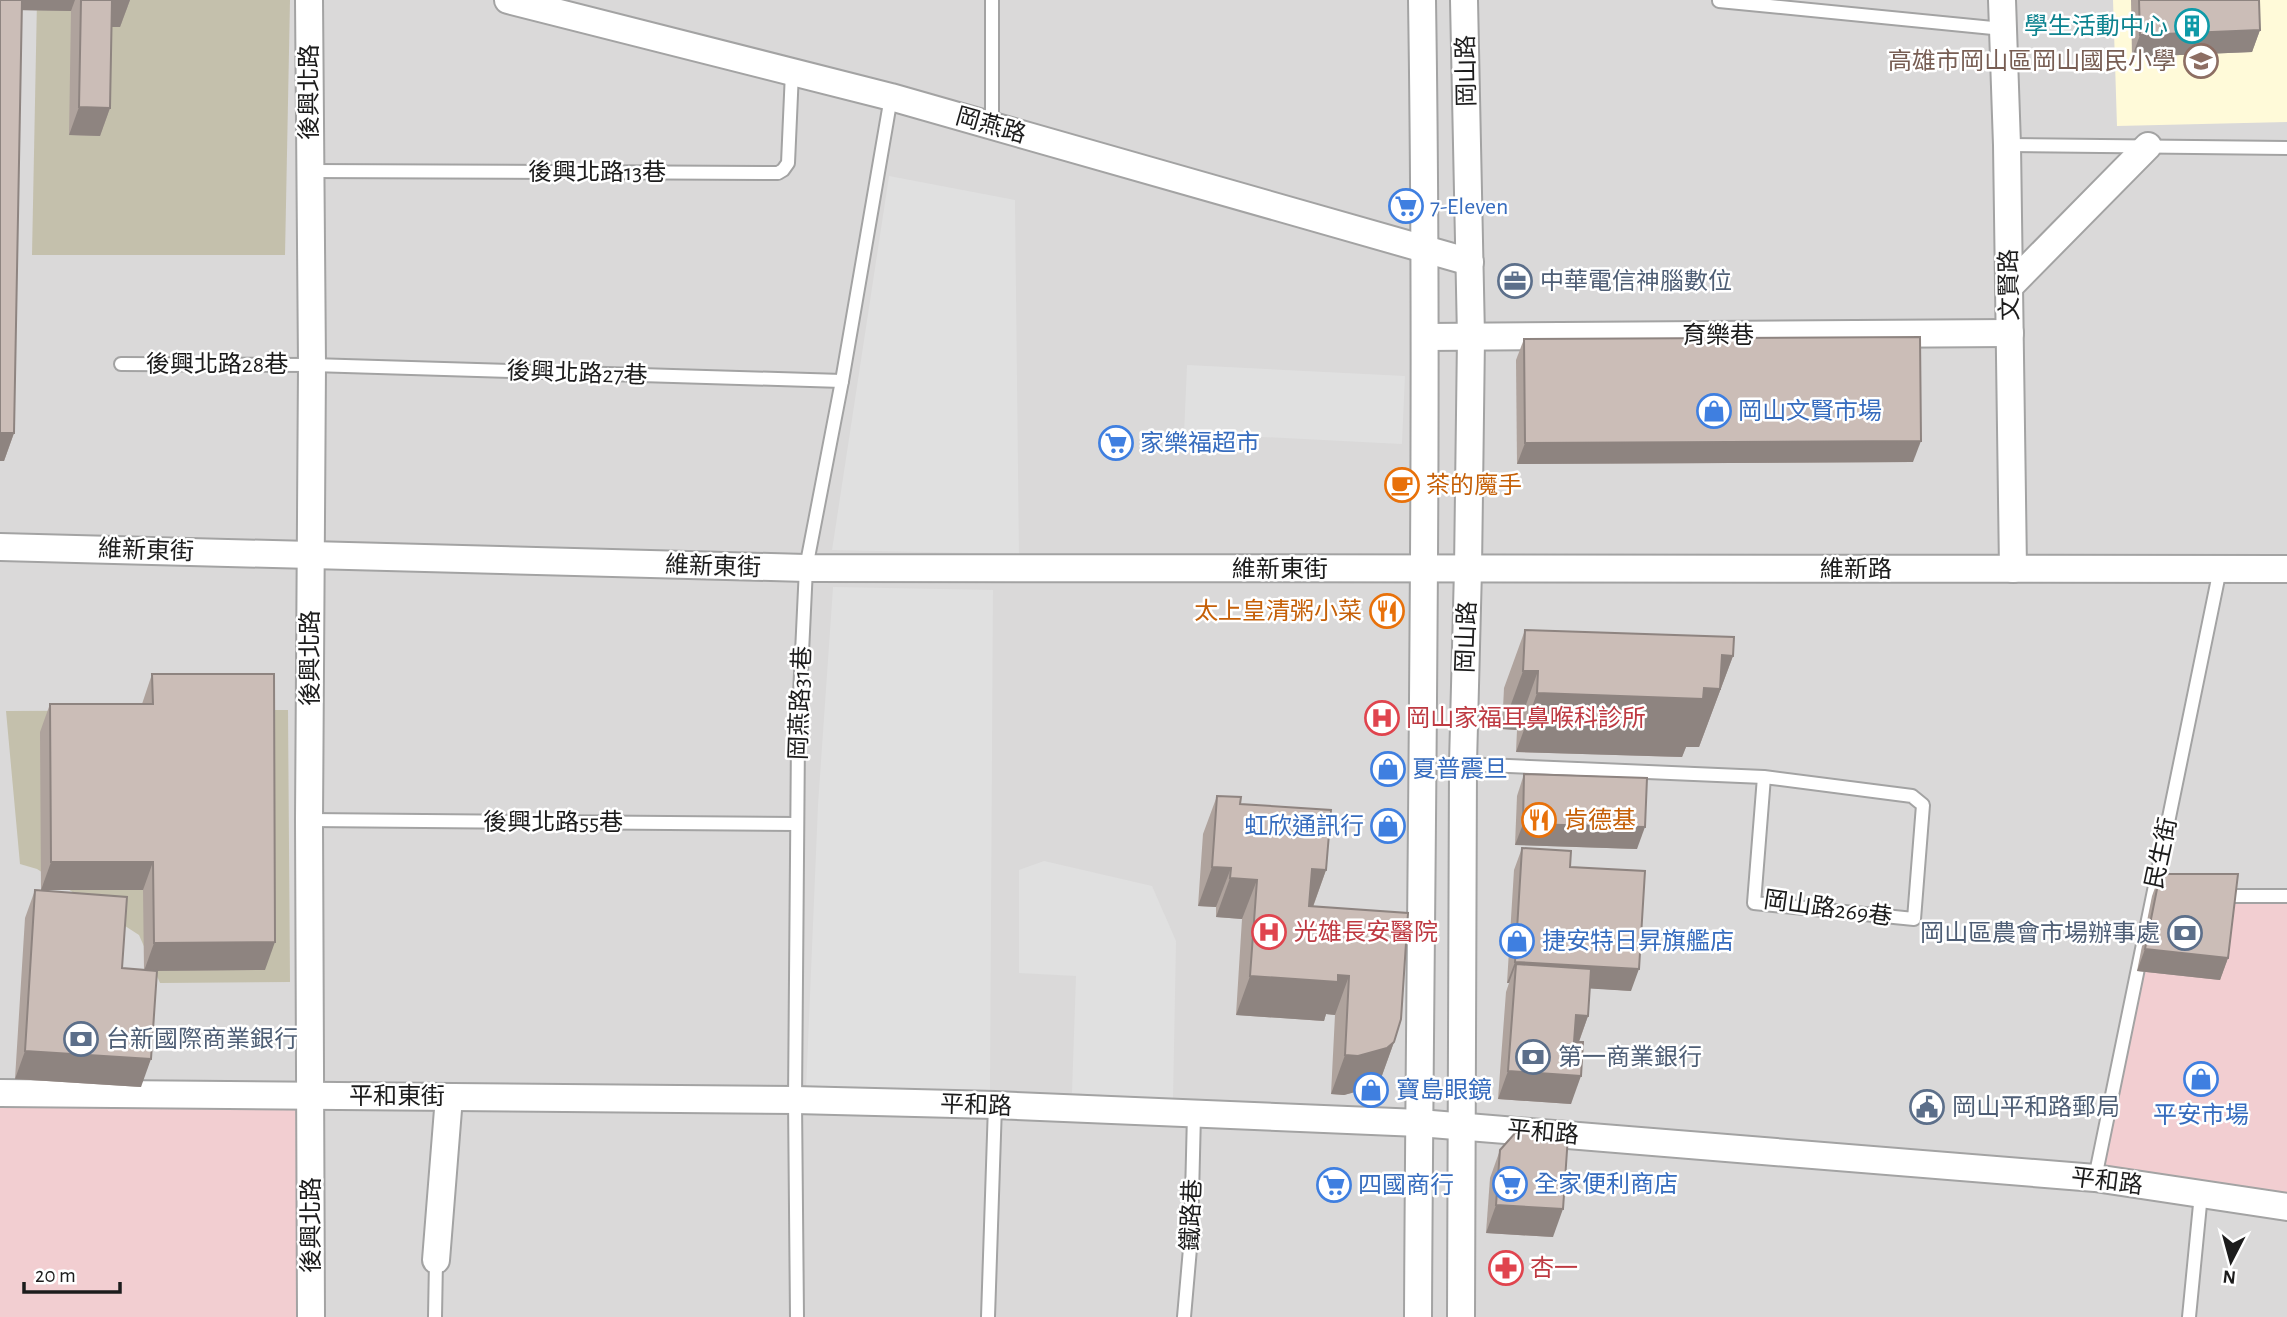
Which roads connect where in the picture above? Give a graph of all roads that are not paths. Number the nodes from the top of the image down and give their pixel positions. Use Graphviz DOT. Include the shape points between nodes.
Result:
graph roads {
  1 [pos="309,0"];
  2 [pos="508,0"];
  3 [pos="992,0"];
  4 [pos="1422,0"];
  5 [pos="1464,0"];
  6 [pos="2002,0"];
  7 [pos="1719,1"];
  8 [pos="2003,29"];
  9 [pos="792,72"];
  10 [pos="891,97"];
  11 [pos="992,125"];
  12 [pos="2007,145"];
  13 [pos="2148,146"];
  14 [pos="2287,148"];
  15 [pos="309,171"];
  16 [pos="1426,248"];
  17 [pos="1470,262"];
  18 [pos="2009,287"];
  19 [pos="2010,333"];
  20 [pos="1426,337"];
  21 [pos="1471,337"];
  22 [pos="121,364"];
  23 [pos="312,365"];
  24 [pos="842,381"];
  25 [pos="0,547"];
  26 [pos="311,555"];
  27 [pos="806,568"];
  28 [pos="1426,569"];
  29 [pos="1468,569"];
  30 [pos="2013,569"];
  31 [pos="2220,569"];
  32 [pos="2287,569"];
  33 [pos="1463,764"];
  34 [pos="1764,777"];
  35 [pos="309,820"];
  36 [pos="797,824"];
  37 [pos="2204,896"];
  38 [pos="2287,896"];
  39 [pos="0,1093"];
  40 [pos="310,1096"];
  41 [pos="449,1097"];
  42 [pos="795,1100"];
  43 [pos="995,1105"];
  44 [pos="1194,1114"];
  45 [pos="1419,1123"];
  46 [pos="1461,1126"];
  47 [pos="2095,1178"];
  48 [pos="2201,1194"];
  49 [pos="2287,1207"];
  50 [pos="436,1260"];
  51 [pos="311,1317"];
  52 [pos="435,1317"];
  53 [pos="797,1317"];
  54 [pos="988,1317"];
  55 [pos="1184,1317"];
  56 [pos="1418,1317"];
  57 [pos="1461,1317"];
  58 [pos="2189,1317"];
  1 -- 15 [label="street, 後興北路"];
  2 -- 9 [label="street, 岡燕路"];
  3 -- 11 [label="lane"];
  4 -- 16 [label="street, 岡山路"];
  5 -- 17 [label="street, 岡山路"];
  6 -- 8 [label="street, 文賢路"];
  7 -- 8 [label="lane"];
  8 -- 12 [label="street, 文賢路"];
  9 -- 10 [label="street, 岡燕路"];
  9 -- 15 [label="lane, 後興北路13巷" via="788,163 778,173"];
  10 -- 11 [label="street, 岡燕路"];
  10 -- 24 [label="lane, 岡燕路31巷"];
  11 -- 16 [label="street, 岡燕路"];
  12 -- 13 [label="lane"];
  12 -- 18 [label="street, 文賢路"];
  13 -- 14 [label="lane"];
  13 -- 18 [label="street"];
  15 -- 23 [label="street, 後興北路"];
  16 -- 17 [label="street, 岡燕路"];
  16 -- 20 [label="street, 岡山路"];
  17 -- 21 [label="street, 岡山路"];
  18 -- 19 [label="street, 文賢路"];
  19 -- 21 [label="street, 育樂巷"];
  19 -- 30 [label="street, 文賢路"];
  20 -- 21 [label="street, 育樂巷"];
  20 -- 28 [label="street, 岡山路"];
  21 -- 29 [label="street, 岡山路"];
  22 -- 23 [label="lane, 後興北路28巷"];
  23 -- 24 [label="lane, 後興北路27巷"];
  23 -- 26 [label="street, 後興北路"];
  24 -- 27 [label="lane, 岡燕路31巷"];
  25 -- 26 [label="street, 維新東街"];
  26 -- 27 [label="street, 維新東街"];
  26 -- 35 [label="street, 後興北路"];
  27 -- 28 [label="street, 維新東街"];
  27 -- 36 [label="lane, 岡燕路31巷"];
  28 -- 29 [label="street, 維新路"];
  28 -- 45 [label="street, 岡山路"];
  29 -- 30 [label="street, 維新路"];
  29 -- 33 [label="street, 岡山路"];
  30 -- 31 [label="street, 維新路"];
  31 -- 32 [label="street, 維新路"];
  31 -- 47 [label="lane, 民生街" via="2159,896"];
  33 -- 34 [label="lane, 岡山路269巷"];
  33 -- 46 [label="street, 岡山路"];
  34 -- 34 [label="lane, 岡山路269巷" via="1912,796 1923,805 1914,919 1755,903"];
  35 -- 36 [label="lane, 後興北路55巷"];
  35 -- 40 [label="street, 後興北路"];
  36 -- 42 [label="lane, 岡燕路31巷"];
  37 -- 38 [label="lane"];
  39 -- 40 [label="street, 平和東街"];
  40 -- 41 [label="street, 平和東街"];
  40 -- 51 [label="street, 後興北路"];
  41 -- 42 [label="street, 平和東街"];
  41 -- 50 [label="street"];
  42 -- 43 [label="street, 平和路"];
  42 -- 53 [label="lane, 岡燕路31巷"];
  43 -- 44 [label="street, 平和路"];
  43 -- 54 [label="lane"];
  44 -- 45 [label="street, 平和路"];
  44 -- 55 [label="lane, 鐵路巷"];
  45 -- 46 [label="street, 平和路"];
  45 -- 56 [label="street, 岡山路"];
  46 -- 47 [label="street, 平和路"];
  46 -- 57 [label="street, 岡山路"];
  47 -- 48 [label="street, 平和路"];
  48 -- 49 [label="street, 平和路"];
  48 -- 58 [label="lane"];
  50 -- 52 [label="lane"];
}
